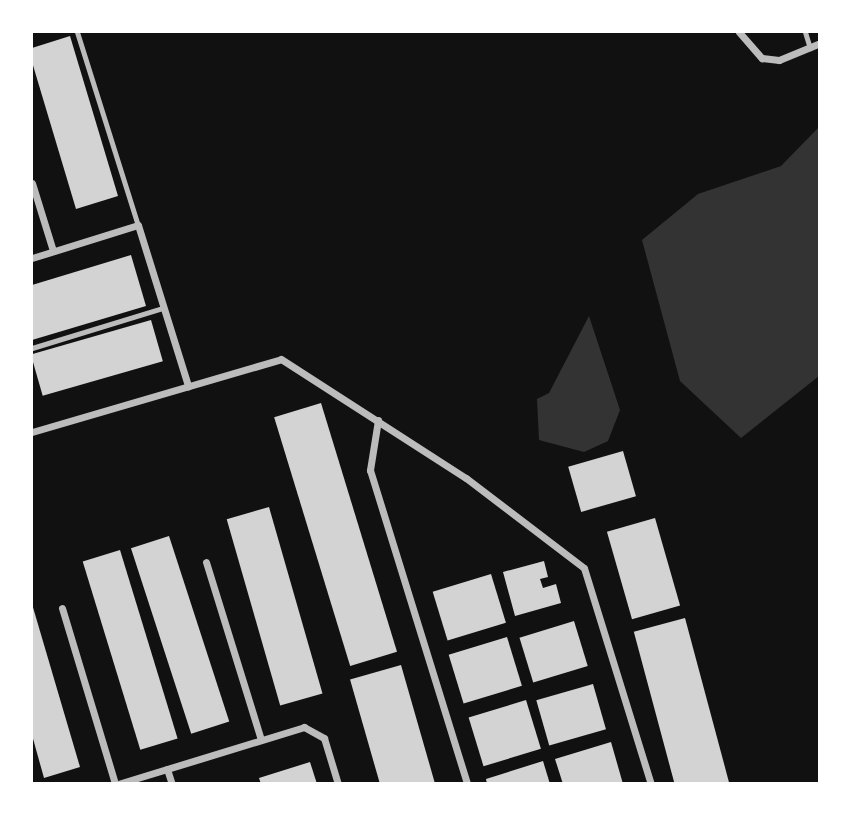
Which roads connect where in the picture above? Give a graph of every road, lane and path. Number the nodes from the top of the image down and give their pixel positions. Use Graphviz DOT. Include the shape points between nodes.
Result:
graph roads {
  1 [pos="77,32"];
  2 [pos="739,32"];
  3 [pos="805,32"];
  4 [pos="820,43"];
  5 [pos="810,48"];
  6 [pos="32,183"];
  7 [pos="138,225"];
  8 [pos="53,251"];
  9 [pos="32,258"];
  10 [pos="163,308"];
  11 [pos="32,348"];
  12 [pos="188,386"];
  13 [pos="378,420"];
  14 [pos="32,432"];
  15 [pos="206,562"];
  16 [pos="62,608"];
  17 [pos="261,740"];
  18 [pos="167,769"];
  19 [pos="117,783"];
  20 [pos="172,783"];
  21 [pos="338,783"];
  22 [pos="467,783"];
  23 [pos="651,783"];
  1 -- 7 [label="lane"];
  2 -- 5 [label="street" via="762,58 779,60"];
  3 -- 5 [label="lane"];
  4 -- 5 [label="street"];
  6 -- 8 [label="street"];
  7 -- 8 [label="street"];
  7 -- 10 [label="street"];
  8 -- 9 [label="street"];
  10 -- 11 [label="lane"];
  10 -- 12 [label="street"];
  12 -- 13 [label="street" via="281,359"];
  12 -- 14 [label="street"];
  13 -- 22 [label="street" via="370,470"];
  13 -- 23 [label="street" via="584,568"];
  15 -- 17 [label="street"];
  16 -- 19 [label="street"];
  17 -- 18 [label="street"];
  17 -- 21 [label="street" via="304,727 324,738"];
  18 -- 19 [label="street"];
  18 -- 20 [label="street"];
}
